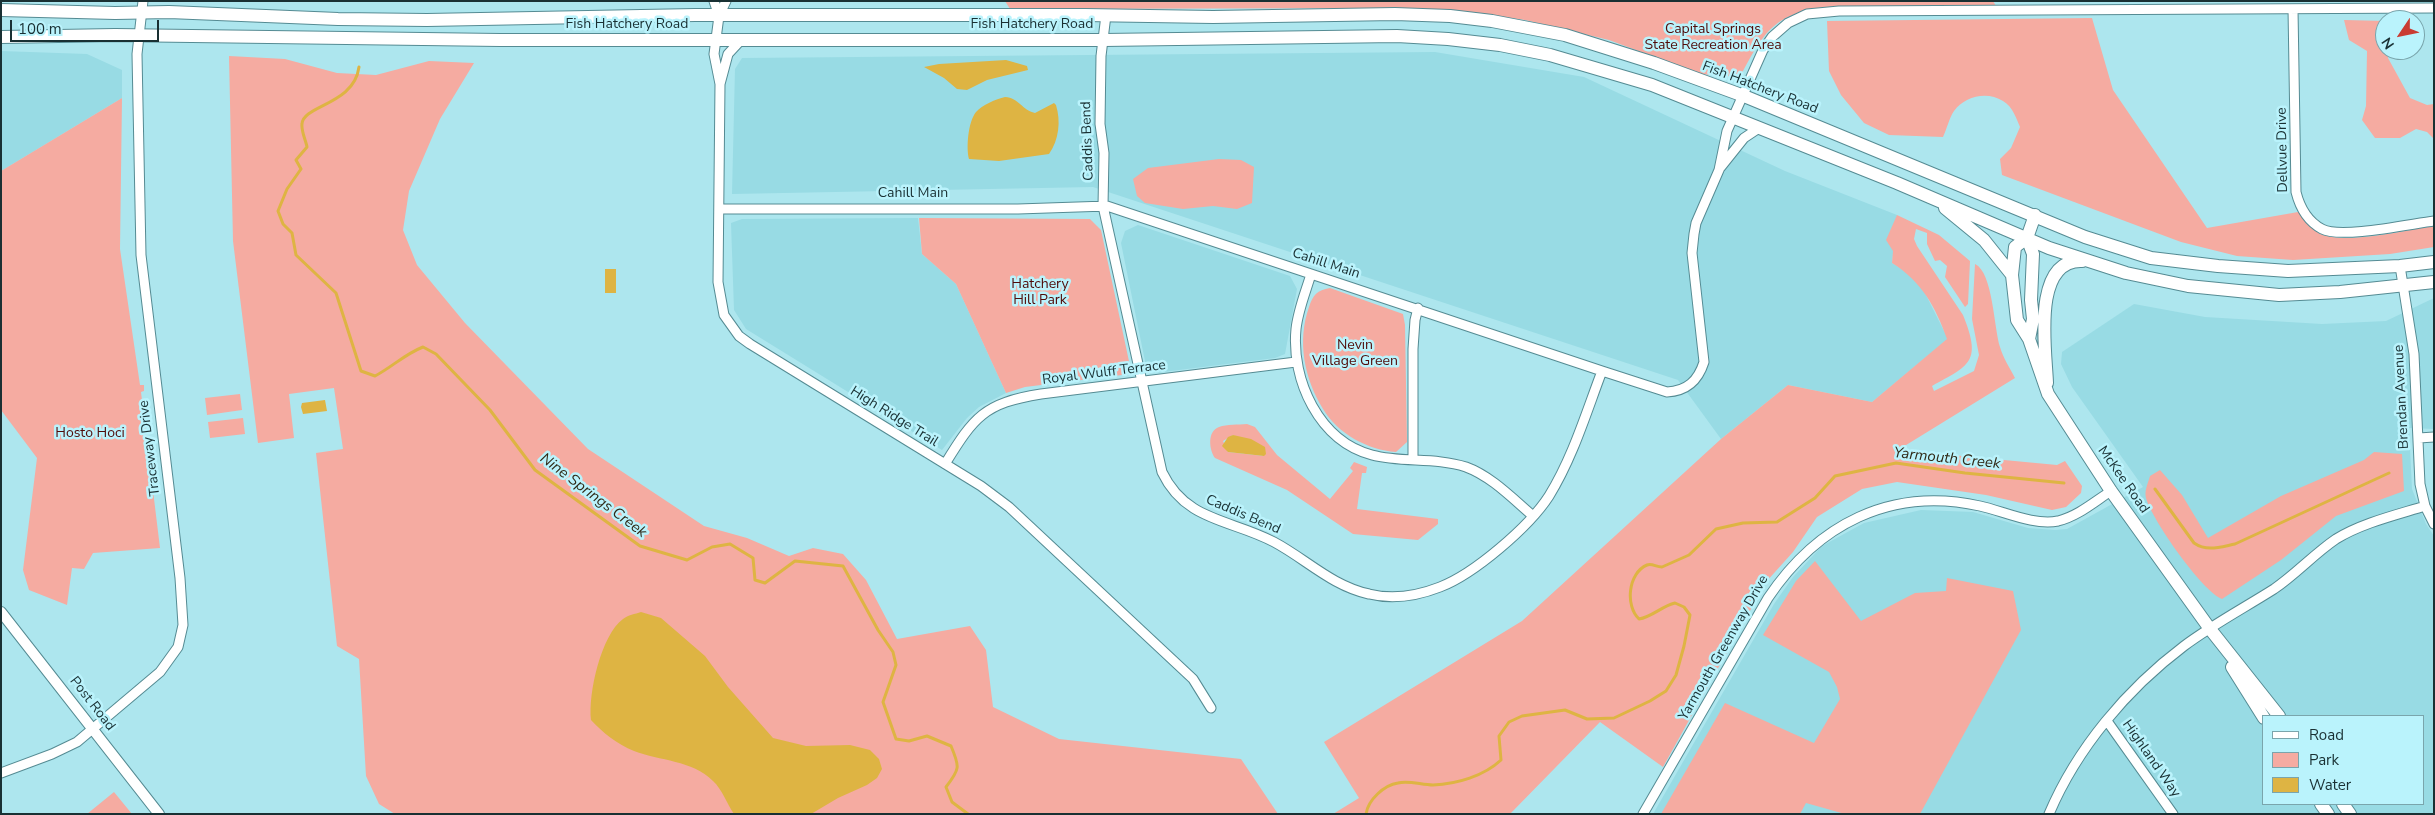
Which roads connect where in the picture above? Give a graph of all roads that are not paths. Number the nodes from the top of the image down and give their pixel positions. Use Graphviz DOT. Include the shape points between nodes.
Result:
graph roads {
  1 [pos="714,1"];
  2 [pos="726,1"];
  3 [pos="2434,8"];
  4 [pos="2293,9"];
  5 [pos="1,10"];
  6 [pos="1106,15"];
  7 [pos="719,16"];
  8 [pos="141,19"];
  9 [pos="1,37"];
  10 [pos="715,40"];
  11 [pos="741,40"];
  12 [pos="1104,40"];
  13 [pos="720,84"];
  14 [pos="1744,96"];
  15 [pos="1734,117"];
  16 [pos="1759,128"];
  17 [pos="1719,170"];
  18 [pos="1938,201"];
  19 [pos="1104,206"];
  20 [pos="719,209"];
  21 [pos="2035,215"];
  22 [pos="2434,220"];
  23 [pos="2026,238"];
  24 [pos="2084,262"];
  25 [pos="2434,262"];
  26 [pos="2400,266"];
  27 [pos="1311,274"];
  28 [pos="2012,275"];
  29 [pos="2434,282"];
  30 [pos="2404,287"];
  31 [pos="1418,308"];
  32 [pos="2029,339"];
  33 [pos="1296,362"];
  34 [pos="1602,371"];
  35 [pos="1143,383"];
  36 [pos="2048,394"];
  37 [pos="2434,437"];
  38 [pos="2419,438"];
  39 [pos="1413,459"];
  40 [pos="945,464"];
  41 [pos="2111,491"];
  42 [pos="2425,506"];
  43 [pos="1533,516"];
  44 [pos="2434,524"];
  45 [pos="1,612"];
  46 [pos="2210,629"];
  47 [pos="1211,708"];
  48 [pos="2262,715"];
  49 [pos="2278,715"];
  50 [pos="2107,721"];
  51 [pos="93,728"];
  52 [pos="1,773"];
  53 [pos="159,814"];
  54 [pos="1643,814"];
  55 [pos="2050,814"];
  56 [pos="2173,814"];
  1 -- 7 [label="street"];
  2 -- 7 [label="street"];
  3 -- 4 [label="street, Cahill Main"];
  4 -- 14 [label="street, Cahill Main" via="1807,14 1788,22 1772,37 1763,50"];
  4 -- 22 [label="street, Dellvue Drive" via="2296,192 2309,220 2332,232"];
  5 -- 8 [label="main road, Fish Hatchery Road"];
  6 -- 7 [label="main road, Fish Hatchery Road"];
  6 -- 12 [label="street, Caddis Bend"];
  6 -- 14 [label="main road, Fish Hatchery Road" via="1213,18 1395,14 1492,21 1597,44"];
  7 -- 8 [label="main road, Fish Hatchery Road"];
  7 -- 10 [label="street, High Ridge Trail"];
  8 -- 9 [label="main road, Fish Hatchery Road"];
  8 -- 10 [label="main road, Fish Hatchery Road" via="500,40"];
  8 -- 51 [label="street, Traceway Drive" via="137,54 141,256 183,625 178,647 160,672"];
  10 -- 11 [label="main road, Fish Hatchery Road"];
  10 -- 13 [label="street, High Ridge Trail" via="714,54"];
  11 -- 12 [label="main road, Fish Hatchery Road"];
  11 -- 13 [label="street, High Ridge Trail" via="728,54"];
  12 -- 15 [label="main road, Fish Hatchery Road" via="1397,36 1500,45 1550,55 1652,85"];
  12 -- 19 [label="street, Caddis Bend" via="1100,124 1104,153"];
  13 -- 20 [label="street, High Ridge Trail"];
  14 -- 15 [label="street, Cahill Main"];
  14 -- 21 [label="main road, Fish Hatchery Road"];
  15 -- 16 [label="main road, Fish Hatchery Road"];
  15 -- 17 [label="street, Cahill Main" via="1727,131"];
  16 -- 17 [label="street, Cahill Main" via="1744,138"];
  16 -- 18 [label="main road, Fish Hatchery Road"];
  17 -- 34 [label="street, Cahill Main" via="1696,223 1692,253 1704,362 1701,372 1687,387 1667,392"];
  18 -- 23 [label="main road, Fish Hatchery Road"];
  18 -- 28 [label="main road" via="1984,240"];
  19 -- 20 [label="street, Cahill Main"];
  19 -- 27 [label="street, Cahill Main"];
  19 -- 35 [label="street, Caddis Bend"];
  20 -- 40 [label="street, High Ridge Trail" via="719,294 724,314 739,336"];
  21 -- 23 [label="main road, McKee Road"];
  21 -- 26 [label="main road, Fish Hatchery Road" via="2110,247 2151,258 2288,271"];
  23 -- 24 [label="main road, Fish Hatchery Road"];
  23 -- 28 [label="main road, McKee Road" via="2015,246"];
  23 -- 32 [label="main road" via="2033,254 2033,319"];
  24 -- 30 [label="main road, Fish Hatchery Road" via="2156,280 2237,292 2279,295"];
  24 -- 36 [label="main road" via="2076,261 2062,267 2052,279 2048,291 2045,332"];
  25 -- 26 [label="main road, Fish Hatchery Road"];
  26 -- 30 [label="street, Brendan Avenue"];
  27 -- 31 [label="street, Cahill Main"];
  27 -- 33 [label="street" via="1296,327"];
  28 -- 32 [label="main road, McKee Road" via="2017,320"];
  29 -- 30 [label="main road, Fish Hatchery Road"];
  30 -- 38 [label="street, Brendan Avenue" via="2414,354"];
  31 -- 34 [label="street, Cahill Main"];
  31 -- 39 [label="street" via="1414,320"];
  32 -- 36 [label="main road, McKee Road"];
  33 -- 35 [label="street, Royal Wulff Terrace"];
  33 -- 39 [label="street" via="1313,407 1335,435 1370,455"];
  34 -- 43 [label="street, Caddis Bend" via="1579,437 1549,494"];
  35 -- 40 [label="street, Royal Wulff Terrace" via="1041,394 1004,402 986,411 968,428"];
  35 -- 43 [label="street, Caddis Bend" via="1162,472 1180,499 1208,517 1264,537 1332,580 1356,591 1396,597 1440,587 1495,551"];
  36 -- 41 [label="main road, McKee Road"];
  37 -- 38 [label="street"];
  38 -- 42 [label="street, Brendan Avenue" via="2420,484"];
  39 -- 43 [label="street" via="1467,468 1500,488"];
  40 -- 47 [label="street, High Ridge Trail" via="1009,507 1074,566 1193,679"];
  41 -- 46 [label="main road, McKee Road"];
  41 -- 54 [label="street, Yarmouth Greenway Drive" via="2084,510 2056,521 2028,518 1956,501 1932,500 1874,510 1825,535 1801,555 1768,598"];
  42 -- 44 [label="street, Brendan Avenue"];
  42 -- 46 [label="street" via="2337,539 2291,578"];
  45 -- 51 [label="street, Post Road"];
  46 -- 48 [label="main road, McKee Road"];
  46 -- 49 [label="main road, McKee Road"];
  46 -- 50 [label="street" via="2182,647 2134,690"];
  50 -- 55 [label="street" via="2066,780"];
  50 -- 56 [label="street, Highland Way"];
  51 -- 52 [label="street, Traceway Drive" via="61,750"];
  51 -- 53 [label="street, Post Road"];
}
